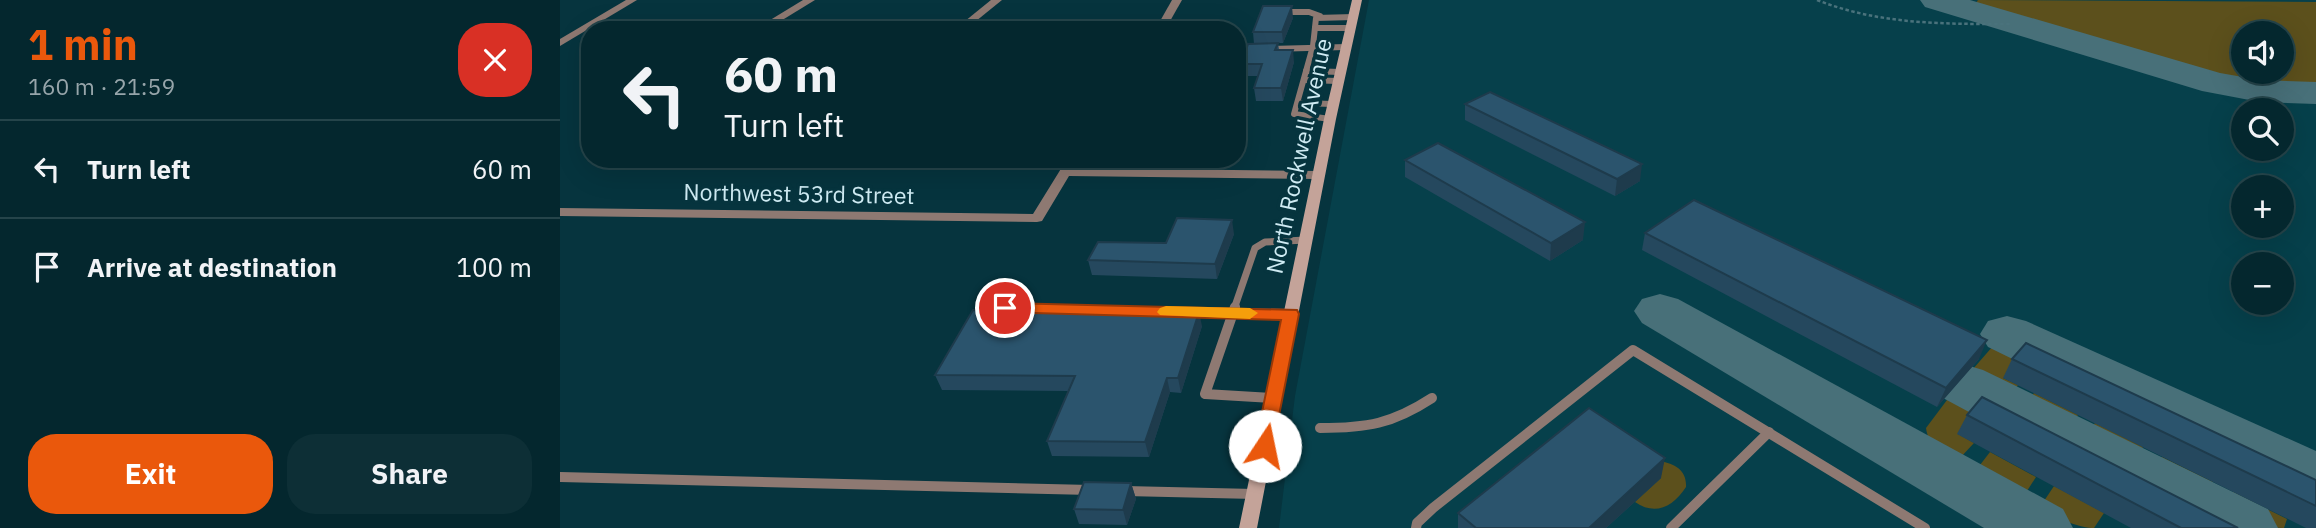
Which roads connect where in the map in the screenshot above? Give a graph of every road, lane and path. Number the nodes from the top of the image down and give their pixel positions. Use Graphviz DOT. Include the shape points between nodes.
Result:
graph roads {
  1 [pos="632,0"];
  2 [pos="810,0"];
  3 [pos="997,0"];
  4 [pos="1177,0"];
  5 [pos="1357,0"];
  6 [pos="1817,0"];
  7 [pos="1276,12"];
  8 [pos="1320,16"];
  9 [pos="597,21"];
  10 [pos="774,21"];
  11 [pos="970,21"];
  12 [pos="1165,21"];
  13 [pos="1352,22"];
  14 [pos="2012,24"];
  15 [pos="1315,28"];
  16 [pos="581,30"];
  17 [pos="560,43"];
  18 [pos="1313,47"];
  19 [pos="1346,47"];
  20 [pos="1262,49"];
  21 [pos="1306,71"];
  22 [pos="1340,76"];
  23 [pos="1304,80"];
  24 [pos="1298,103"];
  25 [pos="1333,104"];
  26 [pos="1330,119"];
  27 [pos="1069,168"];
  28 [pos="1067,172"];
  29 [pos="1318,175"];
  30 [pos="560,212"];
  31 [pos="1306,240"];
  32 [pos="1005,308"];
  33 [pos="1231,313"];
  34 [pos="1291,314"];
  35 [pos="1274,398"];
  36 [pos="1432,398"];
  37 [pos="1320,428"];
  38 [pos="1769,432"];
  39 [pos="560,477"];
  40 [pos="1104,490"];
  41 [pos="1118,491"];
  42 [pos="1255,494"];
  43 [pos="1248,528"];
  44 [pos="1416,528"];
  45 [pos="1671,528"];
  46 [pos="1925,528"];
  1 -- 9 [label="street"];
  2 -- 10 [label="street"];
  3 -- 11 [label="street"];
  4 -- 12 [label="street"];
  5 -- 13 [label="main road, North Rockwell Avenue"];
  6 -- 14 [label="path" via="1888,20"];
  7 -- 8 [label="lane"];
  8 -- 13 [label="lane"];
  8 -- 15 [label="lane"];
  13 -- 15 [label="lane"];
  13 -- 19 [label="main road, North Rockwell Avenue"];
  15 -- 18 [label="lane"];
  16 -- 17 [label="street"];
  18 -- 19 [label="lane"];
  18 -- 20 [label="lane"];
  18 -- 21 [label="lane"];
  19 -- 22 [label="main road, North Rockwell Avenue"];
  21 -- 22 [label="lane"];
  21 -- 23 [label="lane"];
  22 -- 23 [label="lane"];
  22 -- 25 [label="main road, North Rockwell Avenue"];
  23 -- 24 [label="lane"];
  24 -- 25 [label="lane"];
  24 -- 26 [label="lane" via="1294,114"];
  25 -- 26 [label="main road, North Rockwell Avenue"];
  26 -- 29 [label="main road, North Rockwell Avenue"];
  27 -- 28 [label="street"];
  28 -- 29 [label="street"];
  28 -- 30 [label="street, Northwest 53rd Street" via="1037,218"];
  29 -- 31 [label="main road, North Rockwell Avenue"];
  31 -- 33 [label="lane" via="1265,242 1255,248"];
  31 -- 34 [label="main road, North Rockwell Avenue"];
  32 -- 33 [label="lane"];
  33 -- 34 [label="lane"];
  33 -- 35 [label="lane" via="1205,394"];
  34 -- 35 [label="main road, North Rockwell Avenue"];
  35 -- 42 [label="main road, North Rockwell Avenue"];
  36 -- 37 [label="lane" via="1393,423"];
  38 -- 44 [label="lane" via="1633,350 1433,508"];
  38 -- 45 [label="lane"];
  38 -- 46 [label="lane"];
  39 -- 40 [label="lane"];
  41 -- 42 [label="lane"];
  42 -- 43 [label="main road, North Rockwell Avenue"];
}
